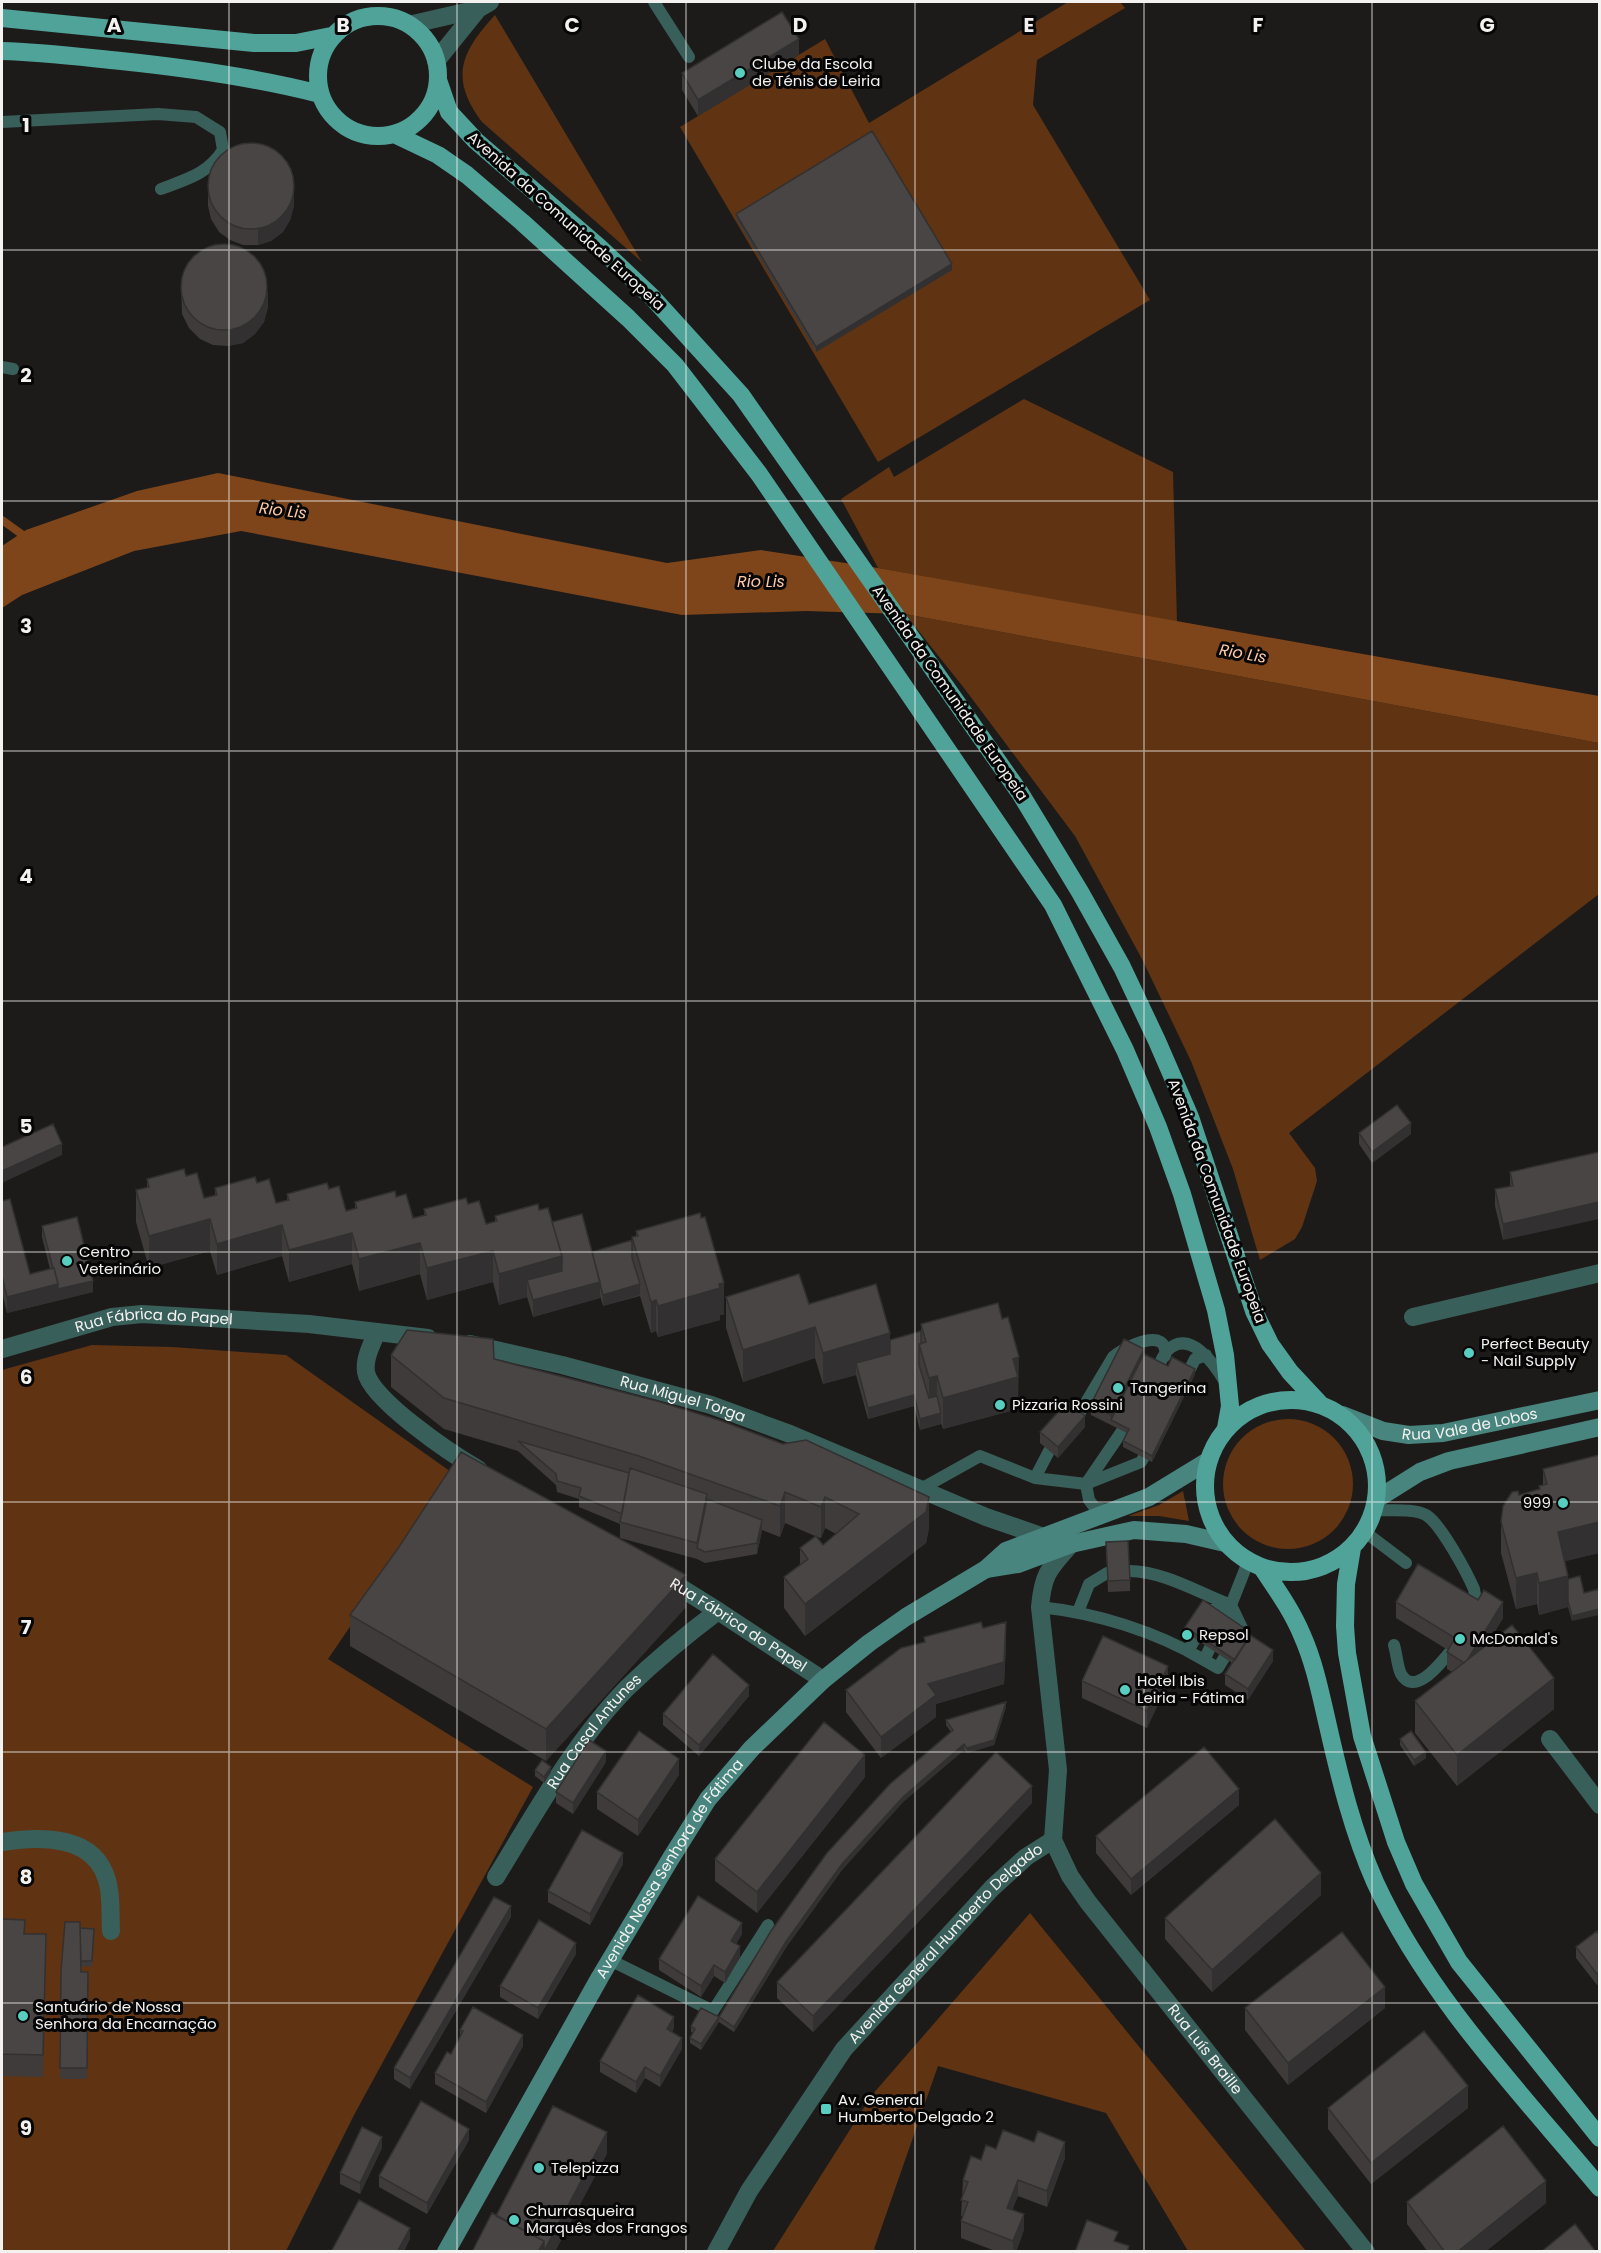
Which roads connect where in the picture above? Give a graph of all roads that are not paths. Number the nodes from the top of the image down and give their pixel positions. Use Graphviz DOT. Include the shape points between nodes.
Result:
graph roads {
  1 [pos="654,2"];
  2 [pos="484,5"];
  3 [pos="2,18"];
  4 [pos="413,24"];
  5 [pos="331,36"];
  6 [pos="2,51"];
  7 [pos="689,57"];
  8 [pos="436,61"];
  9 [pos="438,80"];
  10 [pos="320,94"];
  11 [pos="2,122"];
  12 [pos="394,134"];
  13 [pos="161,189"];
  14 [pos="1599,1273"];
  15 [pos="1413,1317"];
  16 [pos="309,1324"];
  17 [pos="377,1332"];
  18 [pos="2,1348"];
  19 [pos="1206,1355"];
  20 [pos="1165,1356"];
  21 [pos="1229,1389"];
  22 [pos="1599,1400"];
  23 [pos="1319,1403"];
  24 [pos="1138,1405"];
  25 [pos="1342,1415"];
  26 [pos="1076,1419"];
  27 [pos="1145,1423"];
  28 [pos="1128,1425"];
  29 [pos="1599,1427"];
  30 [pos="1226,1428"];
  31 [pos="1159,1431"];
  32 [pos="1049,1451"];
  33 [pos="1208,1461"];
  34 [pos="492,1477"];
  35 [pos="1035,1478"];
  36 [pos="1086,1484"];
  37 [pos="919,1490"];
  38 [pos="1376,1505"];
  39 [pos="1113,1510"];
  40 [pos="1365,1532"];
  41 [pos="1041,1536"];
  42 [pos="1225,1542"];
  43 [pos="1071,1545"];
  44 [pos="1352,1548"];
  45 [pos="1406,1563"];
  46 [pos="1256,1565"];
  47 [pos="986,1569"];
  48 [pos="1129,1571"];
  49 [pos="654,1572"];
  50 [pos="1107,1573"];
  51 [pos="1231,1605"];
  52 [pos="1040,1607"];
  53 [pos="718,1611"];
  54 [pos="1078,1612"];
  55 [pos="1474,1612"];
  56 [pos="1394,1646"];
  57 [pos="1188,1651"];
  58 [pos="1450,1652"];
  59 [pos="1204,1660"];
  60 [pos="823,1680"];
  61 [pos="1550,1739"];
  62 [pos="1599,1805"];
  63 [pos="1053,1840"];
  64 [pos="2,1842"];
  65 [pos="496,1877"];
  66 [pos="768,1925"];
  67 [pos="111,1931"];
  68 [pos="610,1960"];
  69 [pos="1599,2138"];
  70 [pos="1599,2188"];
  71 [pos="446,2252"];
  72 [pos="716,2252"];
  73 [pos="1366,2252"];
  1 -- 7 [label="lane"];
  2 -- 4 [label="street"];
  2 -- 8 [label="street"];
  3 -- 5 [label="main road" via="254,43 296,43"];
  4 -- 5 [label="main road" via="397,16 379,15 358,19"];
  4 -- 8 [label="main road, Avenida da Comunidade Europeia"];
  5 -- 10 [label="main road" via="321,53 317,73"];
  6 -- 10 [label="main road" via="190,69"];
  8 -- 9 [label="main road, Avenida da Comunidade Europeia"];
  9 -- 12 [label="main road, Avenida da Comunidade Europeia" via="429,108"];
  9 -- 23 [label="main road, Avenida da Comunidade Europeia" via="449,112 476,141 652,297 741,395 1020,793 1122,967 1190,1117 1254,1311 1270,1344"];
  10 -- 12 [label="main road, Avenida da Comunidade Europeia" via="328,111 357,133"];
  11 -- 13 [label="lane" via="158,114 196,117 220,132 223,150 214,164"];
  12 -- 21 [label="main road, Avenida da Comunidade Europeia" via="438,154 467,175 628,318 675,365 802,537 1053,905 1125,1050 1158,1127 1216,1310"];
  14 -- 15 [label="street"];
  16 -- 17 [label="street, Rua Miguel Torga"];
  16 -- 18 [label="street, Rua Fábrica do Papel" via="142,1314 112,1317"];
  17 -- 34 [label="street" via="367,1355 366,1372 374,1391 405,1418"];
  17 -- 37 [label="street, Rua Miguel Torga" via="490,1348 711,1405 790,1434"];
  19 -- 20 [label="lane" via="1190,1344 1182,1344"];
  19 -- 20 [label="lane" via="1195,1359 1165,1385"];
  19 -- 21 [label="lane"];
  20 -- 26 [label="lane" via="1166,1350 1157,1341 1140,1342 1121,1350"];
  21 -- 30 [label="main road, Avenida da Comunidade Europeia"];
  22 -- 25 [label="main road, Rua Vale de Lobos" via="1443,1433 1409,1435 1383,1431"];
  23 -- 25 [label="main road"];
  23 -- 30 [label="main road" via="1294,1399 1269,1402 1245,1412"];
  24 -- 28 [label="lane"];
  25 -- 38 [label="main road" via="1371,1452 1377,1476"];
  27 -- 28 [label="lane"];
  28 -- 36 [label="lane"];
  29 -- 38 [label="main road, Rua Vale de Lobos" via="1449,1461 1420,1472"];
  30 -- 33 [label="main road"];
  31 -- 36 [label="lane" via="1142,1462"];
  32 -- 35 [label="lane"];
  33 -- 39 [label="main road, Avenida Nossa Senhora de Fátima" via="1162,1490"];
  33 -- 42 [label="main road" via="1204,1477 1206,1503 1214,1527"];
  35 -- 36 [label="lane"];
  35 -- 37 [label="lane" via="980,1456"];
  36 -- 39 [label="lane" via="1095,1508"];
  37 -- 41 [label="street, Rua Miguel Torga"];
  38 -- 40 [label="main road"];
  38 -- 55 [label="lane" via="1416,1512 1436,1523 1474,1590"];
  39 -- 41 [label="main road, Avenida Nossa Senhora de Fátima"];
  40 -- 44 [label="main road"];
  40 -- 45 [label="lane"];
  41 -- 47 [label="main road, Avenida Nossa Senhora de Fátima" via="1006,1551"];
  42 -- 43 [label="main road, Avenida Nossa Senhora de Fátima" via="1134,1530"];
  42 -- 46 [label="main road"];
  43 -- 47 [label="main road, Avenida Nossa Senhora de Fátima" via="1018,1564"];
  43 -- 52 [label="street, Avenida General Humberto Delgado" via="1047,1570"];
  44 -- 46 [label="main road" via="1331,1563 1306,1572 1280,1572"];
  44 -- 69 [label="main road" via="1346,1584 1347,1653 1362,1736 1396,1842 1414,1884 1459,1962"];
  46 -- 51 [label="lane"];
  46 -- 70 [label="main road" via="1289,1608 1303,1635 1346,1801 1360,1845 1392,1915 1470,2032"];
  47 -- 60 [label="main road, Avenida Nossa Senhora de Fátima" via="906,1617"];
  48 -- 51 [label="lane" via="1165,1578"];
  49 -- 53 [label="street, Rua Fábrica do Papel"];
  50 -- 54 [label="lane" via="1089,1584"];
  51 -- 57 [label="lane" via="1212,1610"];
  51 -- 59 [label="lane"];
  51 -- 59 [label="lane" via="1242,1628 1218,1668"];
  52 -- 54 [label="lane"];
  52 -- 63 [label="street, Avenida General Humberto Delgado" via="1058,1770"];
  53 -- 60 [label="street, Rua Fábrica do Papel"];
  53 -- 65 [label="street, Rua Casal Antunes" via="674,1645 595,1726 544,1798"];
  54 -- 57 [label="lane" via="1113,1621"];
  56 -- 58 [label="lane" via="1401,1673 1413,1682 1426,1677"];
  57 -- 59 [label="lane"];
  60 -- 68 [label="main road, Avenida Nossa Senhora de Fátima" via="752,1748 708,1800"];
  61 -- 62 [label="street"];
  63 -- 72 [label="street, Avenida General Humberto Delgado" via="1026,1857 992,1888 844,2049 750,2191"];
  63 -- 73 [label="street, Rua Luís Braille" via="1088,1902"];
  64 -- 67 [label="street" via="51,1838 89,1851 108,1881"];
  66 -- 68 [label="lane" via="713,2011"];
  68 -- 71 [label="main road, Avenida Nossa Senhora de Fátima"];
}
